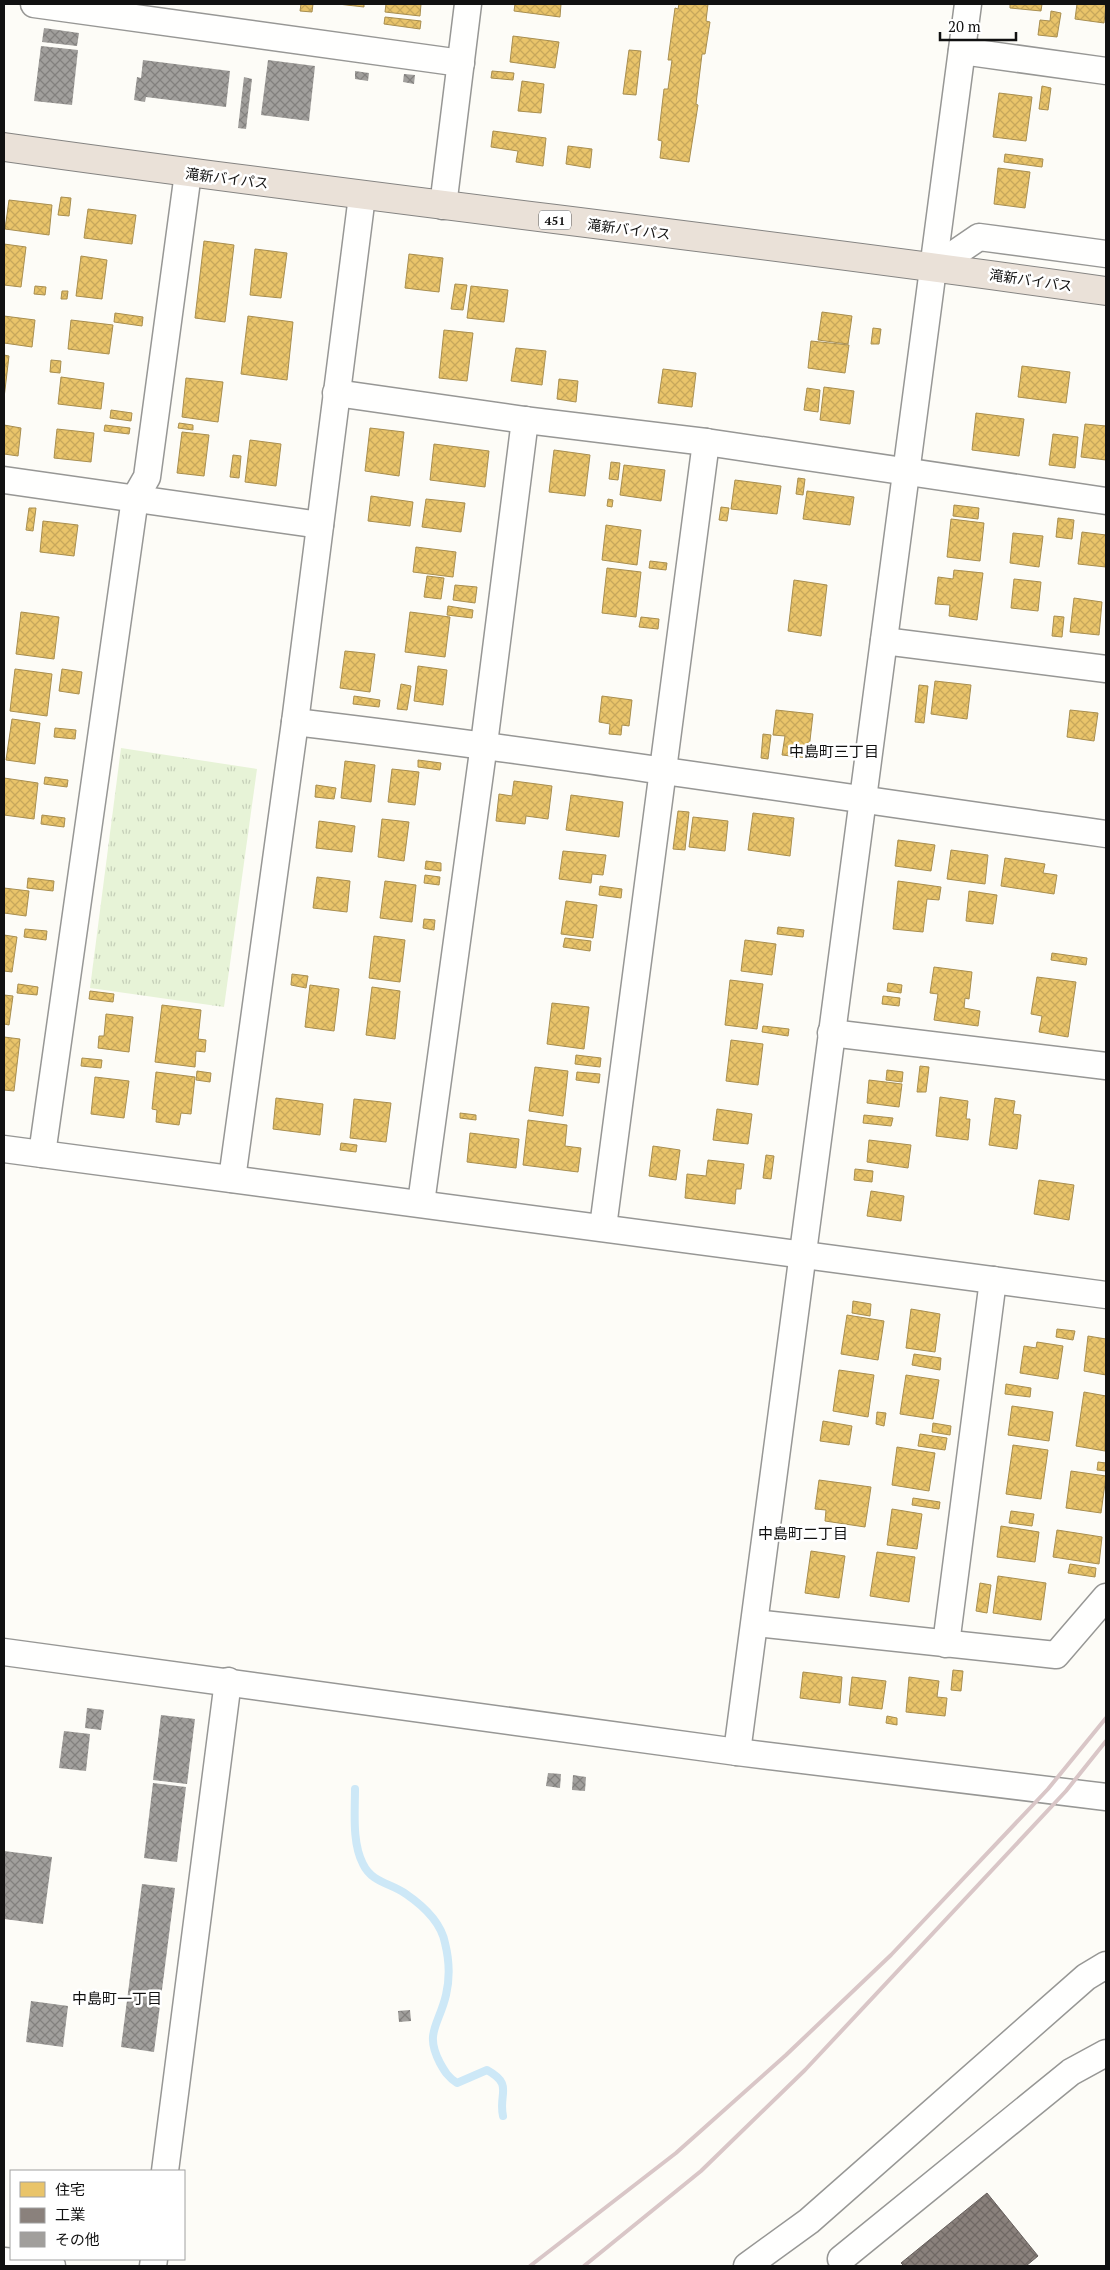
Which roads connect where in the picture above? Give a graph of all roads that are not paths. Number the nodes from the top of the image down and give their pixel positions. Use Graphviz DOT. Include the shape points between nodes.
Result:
graph roads {
  1 [pos="34,4"];
  2 [pos="468,4"];
  3 [pos="968,4"];
  4 [pos="962,51"];
  5 [pos="461,63"];
  6 [pos="1106,71"];
  7 [pos="4,147"];
  8 [pos="188,173"];
  9 [pos="362,196"];
  10 [pos="443,206"];
  11 [pos="1106,254"];
  12 [pos="935,267"];
  13 [pos="1106,291"];
  14 [pos="336,392"];
  15 [pos="524,420"];
  16 [pos="706,442"];
  17 [pos="907,473"];
  18 [pos="4,480"];
  19 [pos="134,498"];
  20 [pos="1106,501"];
  21 [pos="320,524"];
  22 [pos="884,641"];
  23 [pos="1106,669"];
  24 [pos="295,722"];
  25 [pos="484,744"];
  26 [pos="664,770"];
  27 [pos="862,800"];
  28 [pos="1106,834"];
  29 [pos="831,1033"];
  30 [pos="1106,1066"];
  31 [pos="4,1149"];
  32 [pos="42,1154"];
  33 [pos="232,1178"];
  34 [pos="421,1203"];
  35 [pos="604,1227"];
  36 [pos="803,1255"];
  37 [pos="993,1280"];
  38 [pos="1106,1295"];
  39 [pos="1106,1597"];
  40 [pos="755,1623"];
  41 [pos="946,1644"];
  42 [pos="4,1652"];
  43 [pos="228,1682"];
  44 [pos="738,1752"];
  45 [pos="1106,1797"];
  46 [pos="1106,1965"];
  47 [pos="1106,2053"];
  48 [pos="165,2170"];
  49 [pos="841,2259"];
  50 [pos="4,2261"];
  51 [pos="52,2266"];
  52 [pos="747,2266"];
  1 -- 5 [label="street"];
  2 -- 5 [label="street"];
  3 -- 4 [label="street"];
  4 -- 6 [label="street"];
  4 -- 12 [label="street"];
  5 -- 10 [label="street"];
  7 -- 8 [label="highway, 滝新バイパス / 451"];
  8 -- 9 [label="highway, 滝新バイパス / 451"];
  8 -- 19 [label="street" via="147,477"];
  9 -- 10 [label="highway, 滝新バイパス / 451"];
  9 -- 14 [label="street"];
  10 -- 12 [label="highway, 滝新バイパス / 451"];
  11 -- 12 [label="street" via="979,237"];
  12 -- 13 [label="highway, 滝新バイパス / 451"];
  12 -- 17 [label="street"];
  14 -- 15 [label="street"];
  14 -- 21 [label="street"];
  15 -- 16 [label="street"];
  15 -- 25 [label="street"];
  16 -- 17 [label="street"];
  16 -- 26 [label="street"];
  17 -- 20 [label="street"];
  17 -- 22 [label="street"];
  18 -- 19 [label="street"];
  19 -- 21 [label="street"];
  19 -- 32 [label="street"];
  21 -- 24 [label="street"];
  22 -- 23 [label="street"];
  22 -- 27 [label="street"];
  24 -- 25 [label="street"];
  24 -- 33 [label="street"];
  25 -- 26 [label="street"];
  25 -- 34 [label="street"];
  26 -- 27 [label="street"];
  26 -- 35 [label="street"];
  27 -- 28 [label="street"];
  27 -- 29 [label="street"];
  29 -- 30 [label="street"];
  29 -- 36 [label="street"];
  31 -- 32 [label="street"];
  32 -- 33 [label="street"];
  33 -- 34 [label="street"];
  34 -- 35 [label="street"];
  35 -- 36 [label="street"];
  36 -- 37 [label="street"];
  36 -- 40 [label="street"];
  37 -- 38 [label="street"];
  37 -- 41 [label="street"];
  39 -- 41 [label="street" via="1056,1656"];
  40 -- 41 [label="street"];
  40 -- 44 [label="street"];
  42 -- 43 [label="street"];
  43 -- 44 [label="street"];
  43 -- 48 [label="street"];
  44 -- 45 [label="street"];
  46 -- 52 [label="street" via="1086,1976 809,2221"];
  47 -- 49 [label="street" via="1071,2072"];
  50 -- 51 [label="street"];
}
